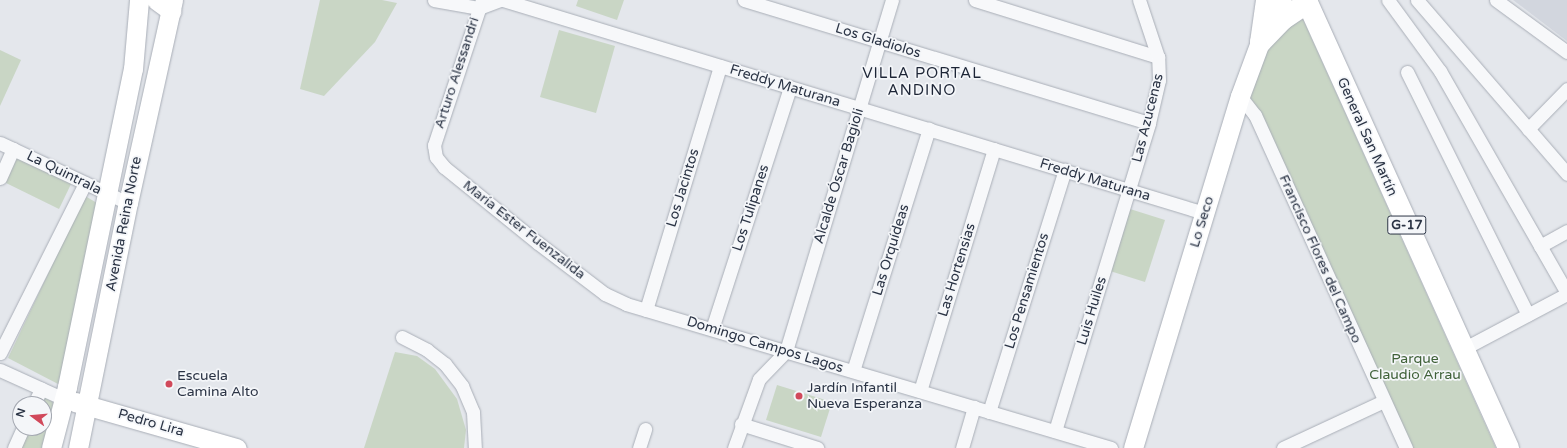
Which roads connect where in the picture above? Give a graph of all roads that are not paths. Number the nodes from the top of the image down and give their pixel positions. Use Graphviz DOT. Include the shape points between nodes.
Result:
graph roads {
  1 [pos="434,0"];
  2 [pos="502,0"];
  3 [pos="892,0"];
  4 [pos="975,0"];
  5 [pos="1139,0"];
  6 [pos="1266,0"];
  7 [pos="1282,0"];
  8 [pos="1388,0"];
  9 [pos="1417,0"];
  10 [pos="1496,0"];
  11 [pos="749,1"];
  12 [pos="1306,1"];
  13 [pos="154,3"];
  14 [pos="480,4"];
  15 [pos="879,41"];
  16 [pos="1260,42"];
  17 [pos="1567,52"];
  18 [pos="1158,57"];
  19 [pos="720,66"];
  20 [pos="1407,72"];
  21 [pos="790,87"];
  22 [pos="1567,89"];
  23 [pos="1240,96"];
  24 [pos="859,108"];
  25 [pos="1149,124"];
  26 [pos="929,129"];
  27 [pos="1528,129"];
  28 [pos="0,143"];
  29 [pos="434,145"];
  30 [pos="13,149"];
  31 [pos="994,149"];
  32 [pos="1065,170"];
  33 [pos="1567,174"];
  34 [pos="0,178"];
  35 [pos="85,183"];
  36 [pos="1129,190"];
  37 [pos="108,194"];
  38 [pos="128,204"];
  39 [pos="1204,213"];
  40 [pos="1567,231"];
  41 [pos="1540,246"];
  42 [pos="1567,293"];
  43 [pos="626,304"];
  44 [pos="646,310"];
  45 [pos="1528,315"];
  46 [pos="712,329"];
  47 [pos="402,337"];
  48 [pos="1463,349"];
  49 [pos="786,351"];
  50 [pos="0,352"];
  51 [pos="0,370"];
  52 [pos="853,371"];
  53 [pos="41,389"];
  54 [pos="920,391"];
  55 [pos="38,396"];
  56 [pos="64,399"];
  57 [pos="1384,401"];
  58 [pos="88,405"];
  59 [pos="974,407"];
  60 [pos="989,412"];
  61 [pos="741,424"];
  62 [pos="645,429"];
  63 [pos="1055,431"];
  64 [pos="19,436"];
  65 [pos="810,447"];
  66 [pos="14,448"];
  67 [pos="51,448"];
  68 [pos="78,448"];
  69 [pos="237,448"];
  70 [pos="475,448"];
  71 [pos="640,448"];
  72 [pos="734,448"];
  73 [pos="962,448"];
  74 [pos="1111,448"];
  75 [pos="1133,448"];
  76 [pos="1283,448"];
  77 [pos="1406,448"];
  78 [pos="1508,448"];
  1 -- 14 [label="street"];
  2 -- 14 [label="street, Freddy Maturana"];
  2 -- 19 [label="street, Freddy Maturana"];
  3 -- 15 [label="street, Alcalde Óscar Bagioli"];
  4 -- 18 [label="street"];
  5 -- 18 [label="street, Las Azucenas"];
  6 -- 16 [label="main road"];
  7 -- 16 [label="street, Lo Seco"];
  8 -- 41 [label="street" via="1440,71"];
  9 -- 27 [label="street"];
  10 -- 17 [label="street"];
  11 -- 15 [label="street, Los Gladiolos"];
  12 -- 16 [label="main road" via="1282,18"];
  12 -- 48 [label="main road, General San Martín / G-17"];
  13 -- 37 [label="street, Avenida Reina Norte" via="133,69"];
  13 -- 38 [label="street, Avenida Reina Norte"];
  14 -- 29 [label="street, Arturo Alessandri"];
  15 -- 24 [label="street, Alcalde Óscar Bagioli"];
  15 -- 25 [label="street, Los Gladiolos"];
  16 -- 23 [label="street, Lo Seco"];
  18 -- 25 [label="street, Las Azucenas" via="1159,80"];
  19 -- 21 [label="street, Freddy Maturana"];
  19 -- 44 [label="street, Los Jacintos"];
  20 -- 45 [label="street"];
  21 -- 24 [label="street, Freddy Maturana"];
  21 -- 46 [label="street, Los Tulipanes"];
  22 -- 27 [label="street"];
  23 -- 39 [label="street, Lo Seco"];
  23 -- 57 [label="street, Francisco Flores del Campo" via="1255,115"];
  24 -- 26 [label="street, Freddy Maturana"];
  24 -- 49 [label="street, Alcalde Óscar Bagioli"];
  25 -- 36 [label="street, Las Azucenas"];
  26 -- 31 [label="street, Freddy Maturana"];
  26 -- 52 [label="street, Las Orquídeas"];
  27 -- 33 [label="street"];
  28 -- 30 [label="street, La Quintrala"];
  29 -- 43 [label="street, María Ester Fuenzalida" via="436,157 450,172 605,294"];
  30 -- 34 [label="street"];
  30 -- 35 [label="street, La Quintrala"];
  31 -- 32 [label="street, Freddy Maturana"];
  31 -- 54 [label="street, Las Hortensias"];
  32 -- 36 [label="street, Freddy Maturana"];
  32 -- 60 [label="street, Los Pensamientos"];
  35 -- 37 [label="street, La Quintrala"];
  35 -- 50 [label="street"];
  36 -- 39 [label="street, Freddy Maturana"];
  36 -- 63 [label="street, Luis Huiles"];
  37 -- 38 [label="street, La Quintrala"];
  37 -- 56 [label="street, Avenida Reina Norte"];
  38 -- 58 [label="street, Avenida Reina Norte"];
  39 -- 75 [label="street, Lo Seco"];
  40 -- 41 [label="street"];
  41 -- 42 [label="street"];
  42 -- 45 [label="street"];
  43 -- 44 [label="street, Domingo Campos Lagos"];
  44 -- 46 [label="street, Domingo Campos Lagos"];
  45 -- 48 [label="street"];
  46 -- 49 [label="street, Domingo Campos Lagos"];
  47 -- 70 [label="street" via="427,350 445,364 462,386 474,412"];
  48 -- 78 [label="main road, General San Martín / G-17"];
  49 -- 52 [label="street, Domingo Campos Lagos"];
  49 -- 61 [label="street" via="759,379"];
  51 -- 53 [label="street"];
  52 -- 54 [label="street, Domingo Campos Lagos"];
  53 -- 55 [label="street"];
  53 -- 56 [label="street"];
  54 -- 59 [label="street, Domingo Campos Lagos"];
  56 -- 58 [label="street, Pedro Lira"];
  56 -- 67 [label="street, Avenida Reina Norte"];
  57 -- 76 [label="street"];
  57 -- 77 [label="street, Francisco Flores del Campo"];
  58 -- 68 [label="street, Avenida Reina Norte"];
  58 -- 69 [label="street, Pedro Lira"];
  59 -- 60 [label="street, Domingo Campos Lagos"];
  59 -- 73 [label="street"];
  60 -- 63 [label="street, Domingo Campos Lagos"];
  61 -- 65 [label="street"];
  61 -- 72 [label="street"];
  62 -- 71 [label="street"];
  63 -- 74 [label="street, Domingo Campos Lagos"];
  64 -- 66 [label="street"];
}
